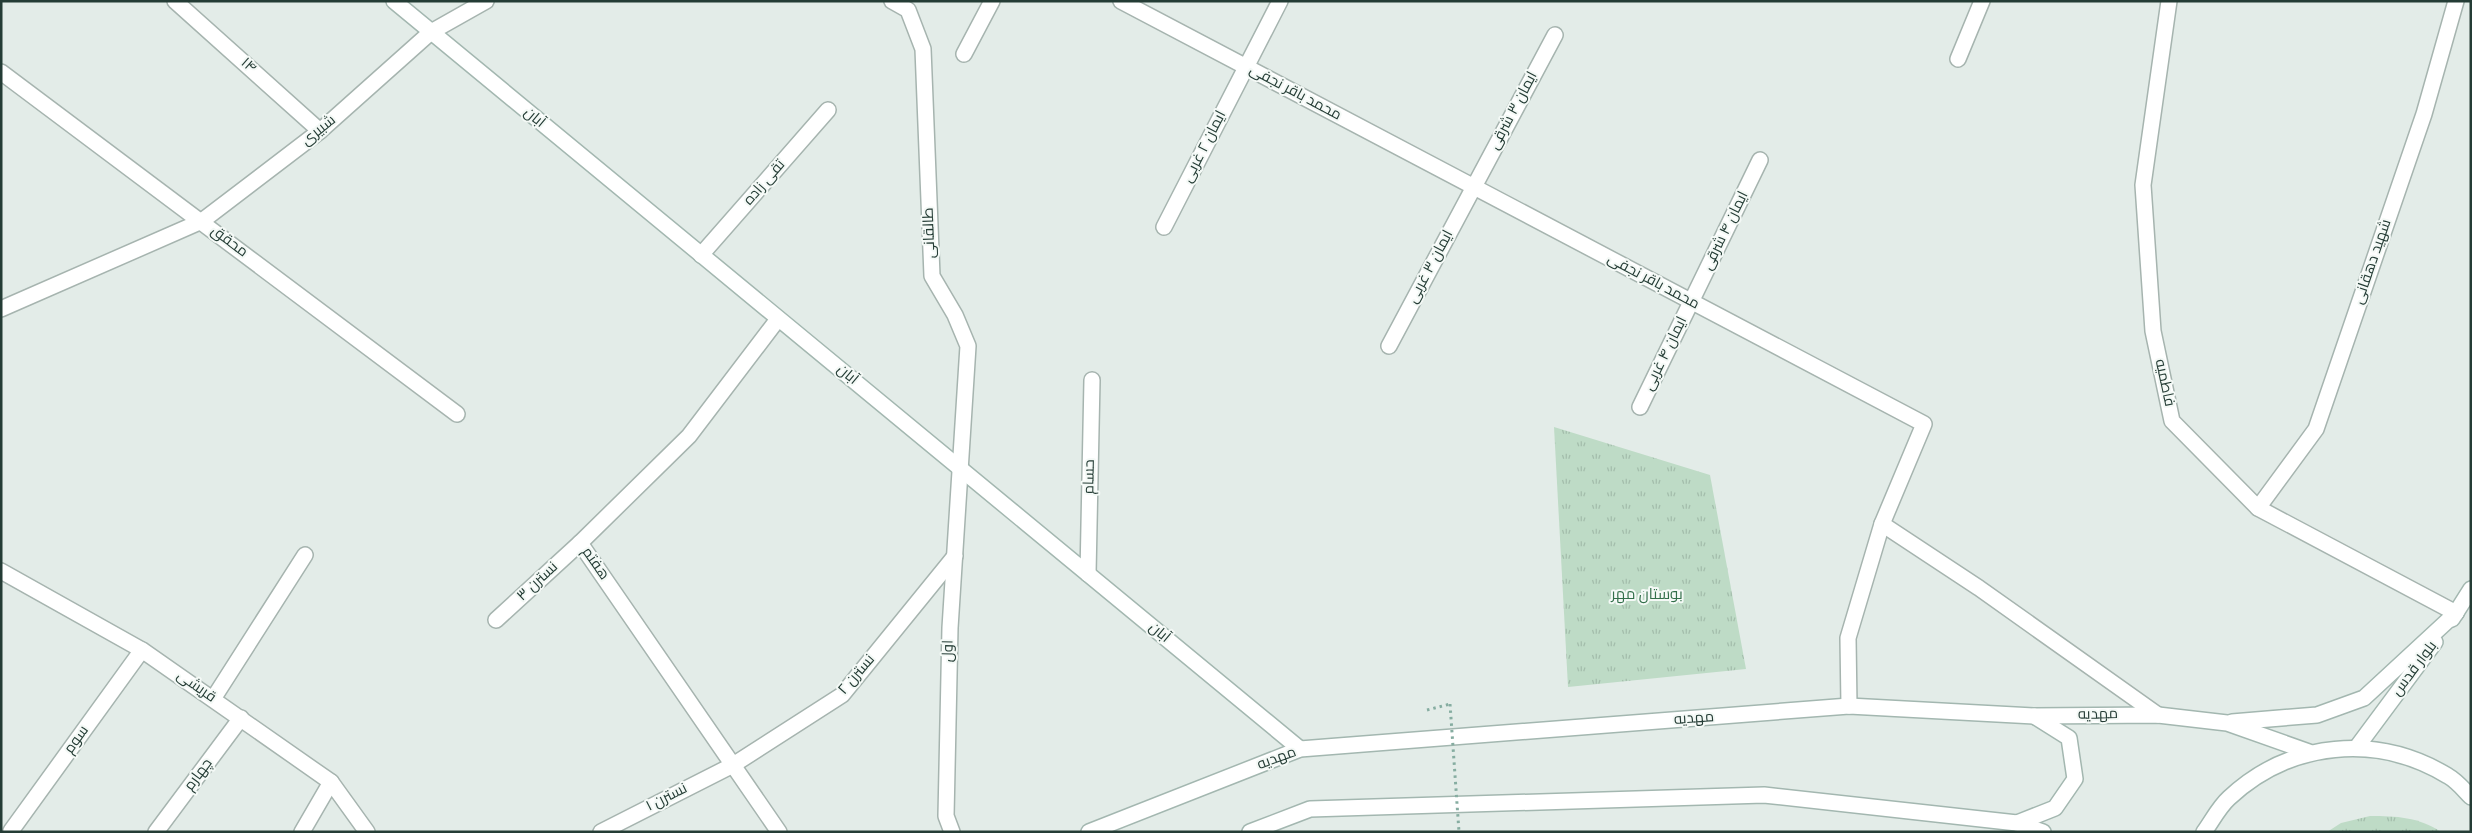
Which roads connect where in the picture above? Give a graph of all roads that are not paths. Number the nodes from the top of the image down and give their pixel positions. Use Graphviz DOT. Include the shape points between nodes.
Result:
graph roads {
  1 [pos="175,1"];
  2 [pos="394,1"];
  3 [pos="486,1"];
  4 [pos="892,1"];
  5 [pos="992,1"];
  6 [pos="1121,1"];
  7 [pos="1280,1"];
  8 [pos="1982,1"];
  9 [pos="2169,1"];
  10 [pos="2456,1"];
  11 [pos="431,32"];
  12 [pos="1555,35"];
  13 [pos="964,54"];
  14 [pos="1958,59"];
  15 [pos="1245,67"];
  16 [pos="1,72"];
  17 [pos="828,110"];
  18 [pos="320,131"];
  19 [pos="1760,160"];
  20 [pos="1474,188"];
  21 [pos="202,221"];
  22 [pos="1164,227"];
  23 [pos="701,256"];
  24 [pos="1692,302"];
  25 [pos="1,309"];
  26 [pos="778,318"];
  27 [pos="1389,346"];
  28 [pos="1092,380"];
  29 [pos="1640,406"];
  30 [pos="457,414"];
  31 [pos="960,469"];
  32 [pos="2258,508"];
  33 [pos="1882,524"];
  34 [pos="580,543"];
  35 [pos="305,555"];
  36 [pos="955,556"];
  37 [pos="1,571"];
  38 [pos="1088,574"];
  39 [pos="2471,589"];
  40 [pos="2456,613"];
  41 [pos="496,620"];
  42 [pos="142,650"];
  43 [pos="213,699"];
  44 [pos="1849,706"];
  45 [pos="2158,715"];
  46 [pos="2034,716"];
  47 [pos="241,718"];
  48 [pos="2227,723"];
  49 [pos="2357,747"];
  50 [pos="1300,750"];
  51 [pos="2309,752"];
  52 [pos="733,765"];
  53 [pos="332,782"];
  54 [pos="2471,796"];
  55 [pos="2016,823"];
  56 [pos="11,831"];
  57 [pos="156,832"];
  58 [pos="302,832"];
  59 [pos="367,832"];
  60 [pos="601,832"];
  61 [pos="779,832"];
  62 [pos="952,832"];
  63 [pos="1089,832"];
  64 [pos="1250,832"];
  65 [pos="2043,832"];
  66 [pos="2204,832"];
  1 -- 18 [label="street, ۱۴"];
  2 -- 11 [label="street, آبان"];
  3 -- 11 [label="street, شبیری"];
  4 -- 31 [label="street, طالقانی" via="908,10 923,49 932,276 955,315 968,346"];
  5 -- 13 [label="street"];
  6 -- 15 [label="street, محمد باقر نجفی"];
  7 -- 15 [label="street, ایمان ۲ غربی"];
  8 -- 14 [label="street"];
  9 -- 32 [label="street, فاطمیه" via="2143,185 2153,331 2172,421"];
  10 -- 32 [label="street, شهید دهقانی" via="2424,114 2316,429"];
  11 -- 18 [label="street, شبیری"];
  11 -- 23 [label="street, آبان"];
  12 -- 20 [label="street, ایمان ۳ شرقی"];
  15 -- 20 [label="street, محمد باقر نجفی"];
  15 -- 22 [label="street, ایمان ۲ غربی"];
  16 -- 21 [label="street, محقق"];
  17 -- 23 [label="street, تقی زاده"];
  18 -- 21 [label="street, شبیری"];
  19 -- 24 [label="street, ایمان ۴ شرقی"];
  20 -- 24 [label="street, محمد باقر نجفی"];
  20 -- 27 [label="street, ایمان ۳ غربی"];
  21 -- 25 [label="street, شبیری"];
  21 -- 30 [label="street, محقق"];
  23 -- 26 [label="street, آبان"];
  24 -- 29 [label="street, ایمان ۴ غربی"];
  24 -- 33 [label="street, محمد باقر نجفی" via="1924,424"];
  26 -- 31 [label="street, آبان"];
  26 -- 34 [label="street, هفتم" via="689,436"];
  28 -- 38 [label="street, حسام"];
  31 -- 36 [label="street, اول"];
  31 -- 38 [label="street, آبان"];
  32 -- 40 [label="street, فاطمیه"];
  33 -- 44 [label="street, محمد باقر نجفی" via="1848,638"];
  33 -- 45 [label="street" via="1979,588"];
  34 -- 41 [label="street, نسترن ۳"];
  34 -- 52 [label="street, هفتم"];
  35 -- 43 [label="street"];
  36 -- 52 [label="street, نسترن ۲" via="842,695"];
  36 -- 62 [label="street, اول" via="950,628 946,816"];
  37 -- 42 [label="street, قریشی"];
  38 -- 50 [label="street, آبان"];
  39 -- 40 [label="street, بلوار قدس"];
  40 -- 48 [label="street" via="2364,698 2317,715"];
  40 -- 49 [label="street, بلوار قدس"];
  42 -- 43 [label="street, قریشی"];
  42 -- 56 [label="street, سوم"];
  43 -- 47 [label="street, قریشی"];
  44 -- 46 [label="street, مهدیه"];
  44 -- 50 [label="street, مهدیه"];
  45 -- 46 [label="street, مهدیه"];
  45 -- 48 [label="street, مهدیه"];
  46 -- 55 [label="street" via="2069,738 2075,780 2055,808"];
  47 -- 53 [label="street, قریشی"];
  47 -- 57 [label="street, چهارم"];
  48 -- 51 [label="street, مهدیه"];
  49 -- 51 [label="street"];
  49 -- 54 [label="street" via="2404,755 2450,776"];
  50 -- 63 [label="street, مهدیه"];
  51 -- 66 [label="street" via="2266,770 2228,799"];
  52 -- 60 [label="street, نسترن ۱"];
  52 -- 61 [label="street, هفتم"];
  53 -- 58 [label="street"];
  53 -- 59 [label="street, قریشی"];
  55 -- 64 [label="street" via="1764,795 1310,809"];
  55 -- 65 [label="street"];
}
